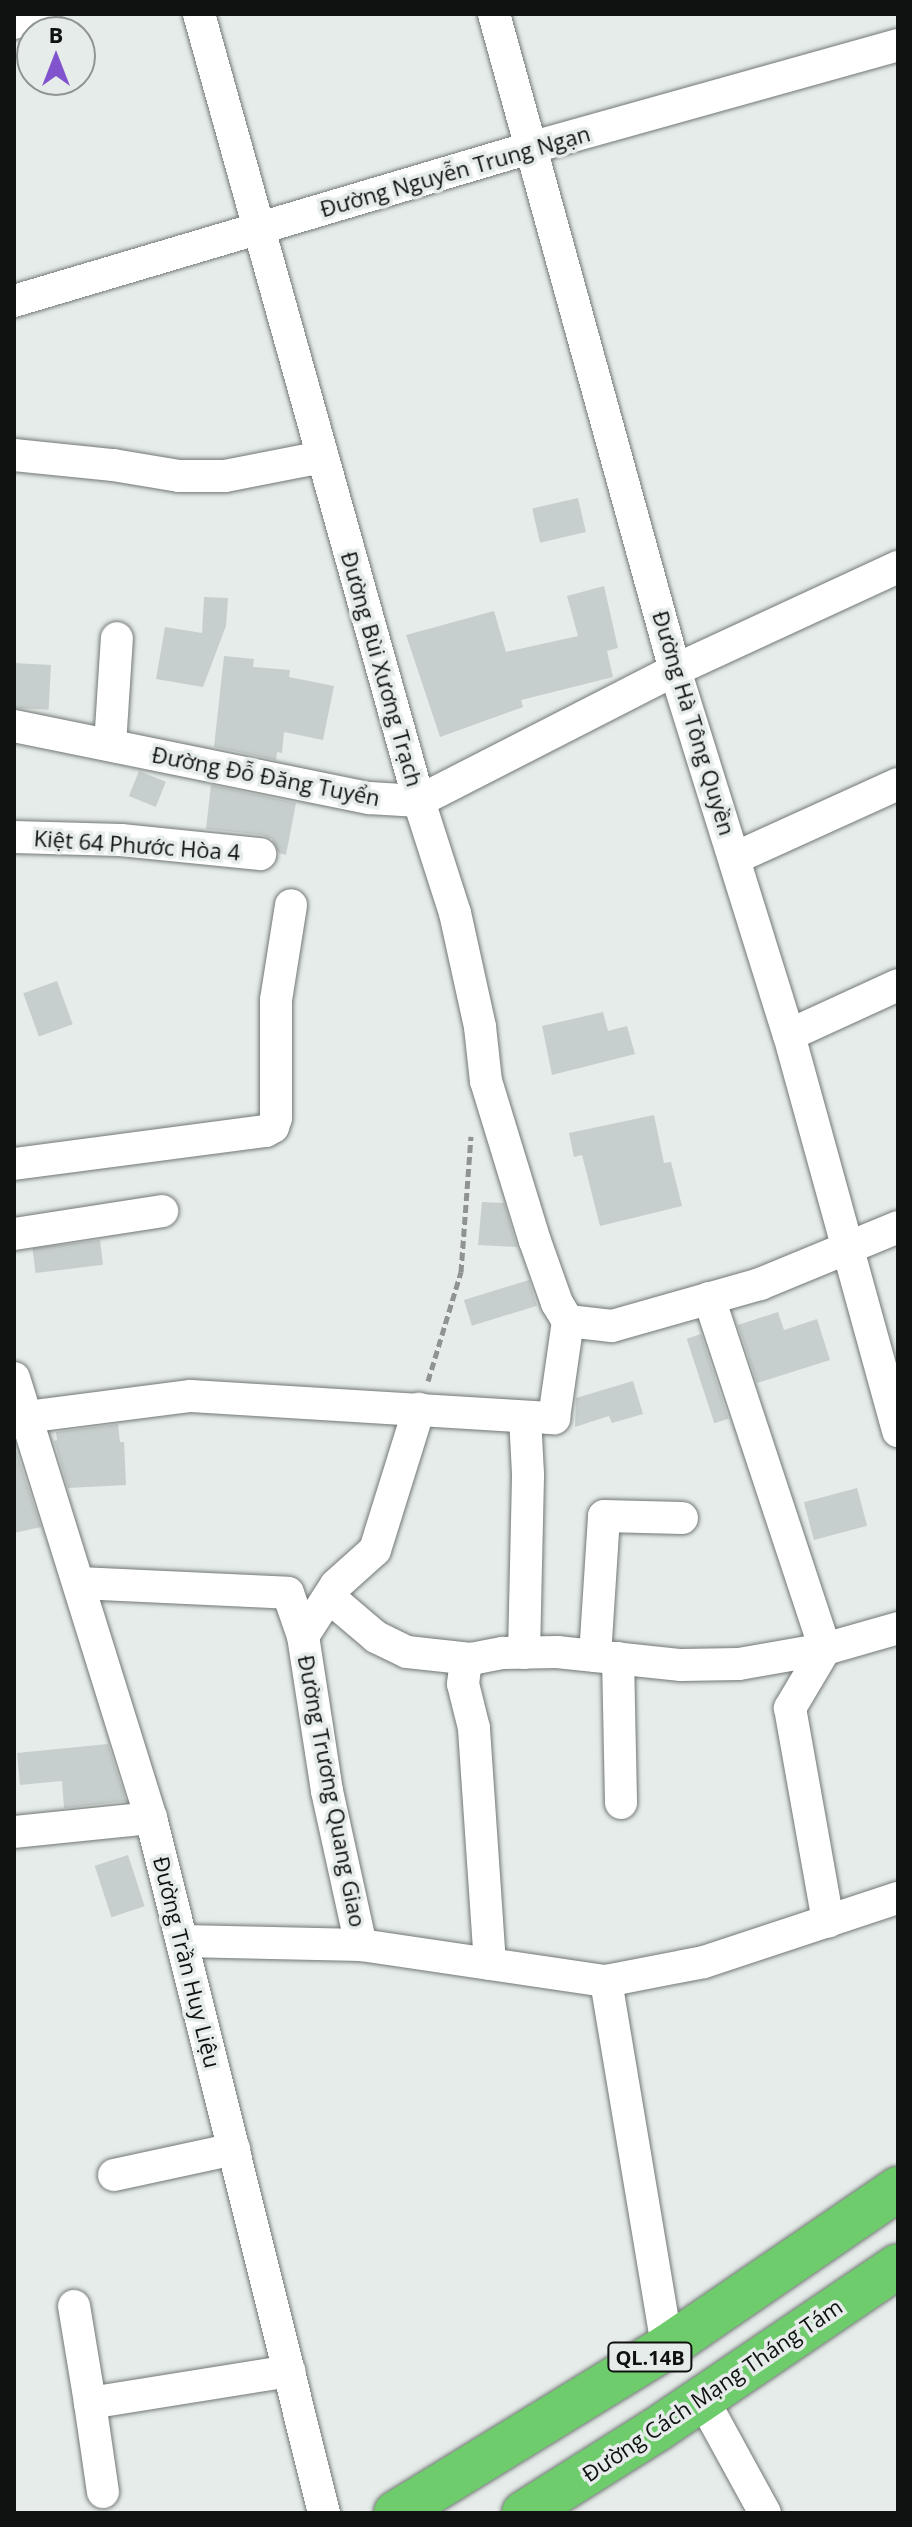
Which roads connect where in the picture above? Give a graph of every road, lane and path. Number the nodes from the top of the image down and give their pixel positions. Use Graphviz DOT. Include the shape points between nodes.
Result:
graph roads {
  1 [pos="44,14"];
  2 [pos="199,14"];
  3 [pos="494,14"];
  4 [pos="14,23"];
  5 [pos="898,45"];
  6 [pos="533,147"];
  7 [pos="257,228"];
  8 [pos="14,301"];
  9 [pos="14,455"];
  10 [pos="322,457"];
  11 [pos="898,567"];
  12 [pos="117,638"];
  13 [pos="675,670"];
  14 [pos="14,726"];
  15 [pos="110,745"];
  16 [pos="898,784"];
  17 [pos="419,801"];
  18 [pos="14,837"];
  19 [pos="260,854"];
  20 [pos="735,858"];
  21 [pos="291,905"];
  22 [pos="898,985"];
  23 [pos="789,1035"];
  24 [pos="486,1081"];
  25 [pos="14,1164"];
  26 [pos="162,1211"];
  27 [pos="898,1227"];
  28 [pos="14,1234"];
  29 [pos="845,1249"];
  30 [pos="709,1298"];
  31 [pos="568,1321"];
  32 [pos="14,1378"];
  33 [pos="419,1409"];
  34 [pos="26,1417"];
  35 [pos="525,1417"];
  36 [pos="898,1431"];
  37 [pos="682,1518"];
  38 [pos="79,1583"];
  39 [pos="329,1597"];
  40 [pos="898,1628"];
  41 [pos="303,1636"];
  42 [pos="825,1649"];
  43 [pos="524,1653"];
  44 [pos="607,1657"];
  45 [pos="471,1659"];
  46 [pos="621,1803"];
  47 [pos="151,1818"];
  48 [pos="14,1832"];
  49 [pos="898,1898"];
  50 [pos="828,1922"];
  51 [pos="183,1941"];
  52 [pos="361,1945"];
  53 [pos="490,1964"];
  54 [pos="606,1981"];
  55 [pos="234,2149"];
  56 [pos="114,2175"];
  57 [pos="898,2189"];
  58 [pos="898,2266"];
  59 [pos="74,2306"];
  60 [pos="667,2347"];
  61 [pos="289,2371"];
  62 [pos="702,2398"];
  63 [pos="90,2403"];
  64 [pos="103,2492"];
  65 [pos="324,2513"];
  66 [pos="396,2513"];
  67 [pos="524,2513"];
  68 [pos="765,2513"];
  1 -- 4 [label="street"];
  2 -- 7 [label="street, Đường Bùi Xương Trạch"];
  3 -- 6 [label="street, Đường Hà Tông Quyền"];
  5 -- 6 [label="street, Đường Nguyễn Trung Ngạn"];
  6 -- 7 [label="street, Đường Nguyễn Trung Ngạn"];
  6 -- 13 [label="street, Đường Hà Tông Quyền"];
  7 -- 8 [label="street, Đường Nguyễn Trung Ngạn"];
  7 -- 10 [label="street, Đường Bùi Xương Trạch"];
  9 -- 10 [label="street" via="179,476 225,476"];
  10 -- 17 [label="street, Đường Bùi Xương Trạch"];
  11 -- 13 [label="street"];
  12 -- 15 [label="street"];
  13 -- 17 [label="street"];
  13 -- 20 [label="street, Đường Hà Tông Quyền"];
  14 -- 15 [label="street, Đường Đỗ Đăng Tuyển"];
  15 -- 17 [label="street, Đường Đỗ Đăng Tuyển" via="369,798"];
  16 -- 20 [label="street"];
  17 -- 24 [label="street, Đường Bùi Xương Trạch" via="455,913"];
  18 -- 19 [label="street, Kiệt 64 Phước Hòa 4" via="121,840"];
  20 -- 23 [label="street, Đường Hà Tông Quyền"];
  21 -- 25 [label="street" via="278,984 273,1127"];
  22 -- 23 [label="street"];
  23 -- 29 [label="street, Đường Hà Tông Quyền"];
  24 -- 31 [label="street, Đường Bùi Xương Trạch" via="535,1241"];
  24 -- 33 [label="path" via="471,1129 461,1272"];
  26 -- 28 [label="street"];
  27 -- 29 [label="street"];
  29 -- 30 [label="street" via="760,1284"];
  29 -- 36 [label="street, Đường Hà Tông Quyền"];
  30 -- 31 [label="street" via="612,1326"];
  30 -- 42 [label="street"];
  31 -- 35 [label="street" via="554,1418"];
  32 -- 34 [label="street, Đường Trần Huy Liệu"];
  33 -- 34 [label="street" via="191,1396"];
  33 -- 35 [label="street"];
  33 -- 39 [label="street" via="375,1550"];
  34 -- 38 [label="street, Đường Trần Huy Liệu"];
  35 -- 43 [label="street"];
  37 -- 44 [label="street" via="604,1516"];
  38 -- 41 [label="street, Đường Trương Quang Giao" via="288,1593"];
  38 -- 47 [label="street, Đường Trần Huy Liệu"];
  39 -- 41 [label="street"];
  39 -- 45 [label="street" via="376,1637 407,1652"];
  40 -- 42 [label="street"];
  41 -- 52 [label="street, Đường Trương Quang Giao" via="327,1791"];
  42 -- 44 [label="street" via="739,1664 681,1665"];
  42 -- 50 [label="street" via="790,1708"];
  43 -- 44 [label="street"];
  43 -- 45 [label="street"];
  44 -- 46 [label="street"];
  45 -- 53 [label="street" via="463,1684 474,1728"];
  47 -- 48 [label="street"];
  47 -- 51 [label="street, Đường Trần Huy Liệu"];
  49 -- 50 [label="street"];
  50 -- 54 [label="street" via="704,1962"];
  51 -- 52 [label="street"];
  51 -- 55 [label="street, Đường Trần Huy Liệu"];
  52 -- 53 [label="street"];
  53 -- 54 [label="street"];
  54 -- 60 [label="street"];
  55 -- 56 [label="street"];
  55 -- 61 [label="street, Đường Trần Huy Liệu"];
  57 -- 60 [label="highway, QL.14B"];
  58 -- 62 [label="highway, Đường Cách Mạng Tháng Tám / QL.14B"];
  59 -- 63 [label="street"];
  60 -- 66 [label="highway, QL.14B"];
  61 -- 63 [label="street"];
  61 -- 65 [label="street, Đường Trần Huy Liệu"];
  62 -- 67 [label="highway, Đường Cách Mạng Tháng Tám / QL.14B"];
  62 -- 68 [label="street"];
  63 -- 64 [label="street"];
}
